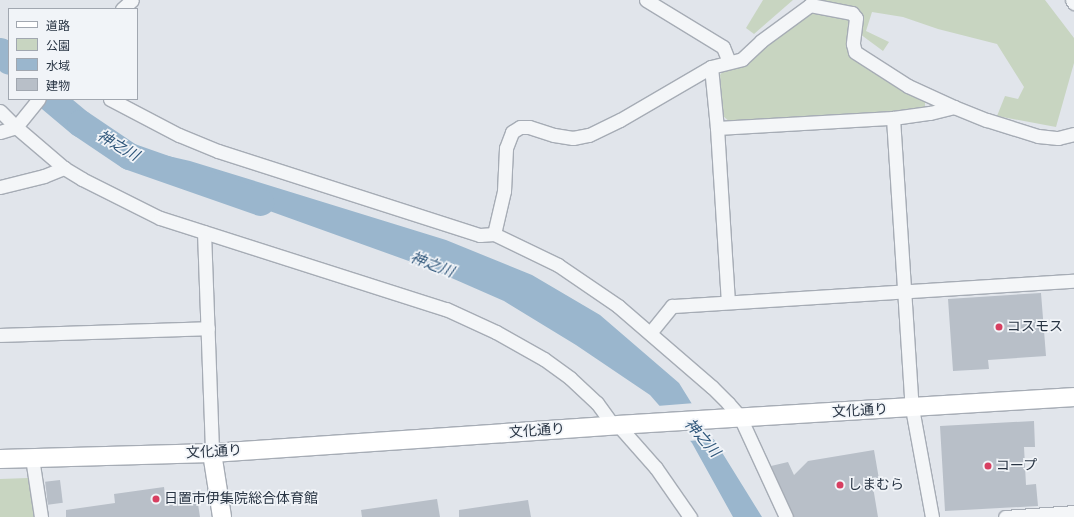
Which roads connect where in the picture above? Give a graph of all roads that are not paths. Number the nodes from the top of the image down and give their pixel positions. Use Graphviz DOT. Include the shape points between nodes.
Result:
graph roads {
  1 [pos="132,0"];
  2 [pos="646,0"];
  3 [pos="1072,0"];
  4 [pos="1074,2"];
  5 [pos="123,8"];
  6 [pos="729,62"];
  7 [pos="711,67"];
  8 [pos="38,100"];
  9 [pos="112,100"];
  10 [pos="954,108"];
  11 [pos="0,111"];
  12 [pos="893,118"];
  13 [pos="19,123"];
  14 [pos="717,128"];
  15 [pos="0,132"];
  16 [pos="1074,134"];
  17 [pos="64,168"];
  18 [pos="0,187"];
  19 [pos="204,232"];
  20 [pos="494,234"];
  21 [pos="1074,281"];
  22 [pos="903,292"];
  23 [pos="728,302"];
  24 [pos="208,328"];
  25 [pos="650,333"];
  26 [pos="0,335"];
  27 [pos="1074,397"];
  28 [pos="912,408"];
  29 [pos="740,418"];
  30 [pos="622,425"];
  31 [pos="212,453"];
  32 [pos="32,458"];
  33 [pos="0,460"];
  34 [pos="1074,512"];
  35 [pos="1039,516"];
  36 [pos="41,517"];
  37 [pos="222,517"];
  38 [pos="690,517"];
  39 [pos="786,517"];
  40 [pos="932,517"];
  41 [pos="1005,517"];
  1 -- 5 [label="street"];
  2 -- 6 [label="street" via="722,47"];
  3 -- 4 [label="street"];
  6 -- 7 [label="street"];
  6 -- 10 [label="street" via="742,59 761,41 810,4 852,14 856,18 853,44 856,52 908,86"];
  7 -- 14 [label="street"];
  7 -- 20 [label="street" via="589,135 573,138 528,127 520,127 512,132 506,148 504,191"];
  8 -- 13 [label="street"];
  9 -- 20 [label="street" via="179,135 218,151 480,235"];
  10 -- 12 [label="street"];
  10 -- 16 [label="street" via="1038,136 1058,138"];
  11 -- 13 [label="street"];
  12 -- 14 [label="street"];
  12 -- 22 [label="street"];
  13 -- 15 [label="street"];
  13 -- 17 [label="street"];
  14 -- 23 [label="street"];
  17 -- 18 [label="street"];
  17 -- 19 [label="street" via="160,218"];
  19 -- 24 [label="street"];
  19 -- 30 [label="street" via="446,309 496,332 544,359 570,378"];
  20 -- 25 [label="street" via="558,265 618,306"];
  21 -- 22 [label="street"];
  22 -- 23 [label="street"];
  22 -- 28 [label="street"];
  23 -- 25 [label="street" via="672,306"];
  24 -- 26 [label="street"];
  24 -- 31 [label="street"];
  25 -- 29 [label="street" via="712,387"];
  27 -- 28 [label="street, 文化通り"];
  28 -- 29 [label="street, 文化通り"];
  28 -- 40 [label="street"];
  29 -- 30 [label="street, 文化通り"];
  29 -- 39 [label="street"];
  30 -- 31 [label="street, 文化通り"];
  30 -- 38 [label="street"];
  31 -- 32 [label="street, 文化通り"];
  31 -- 37 [label="street"];
  32 -- 33 [label="street, 文化通り"];
  32 -- 36 [label="street"];
  34 -- 35 [label="street"];
  35 -- 41 [label="street"];
}
